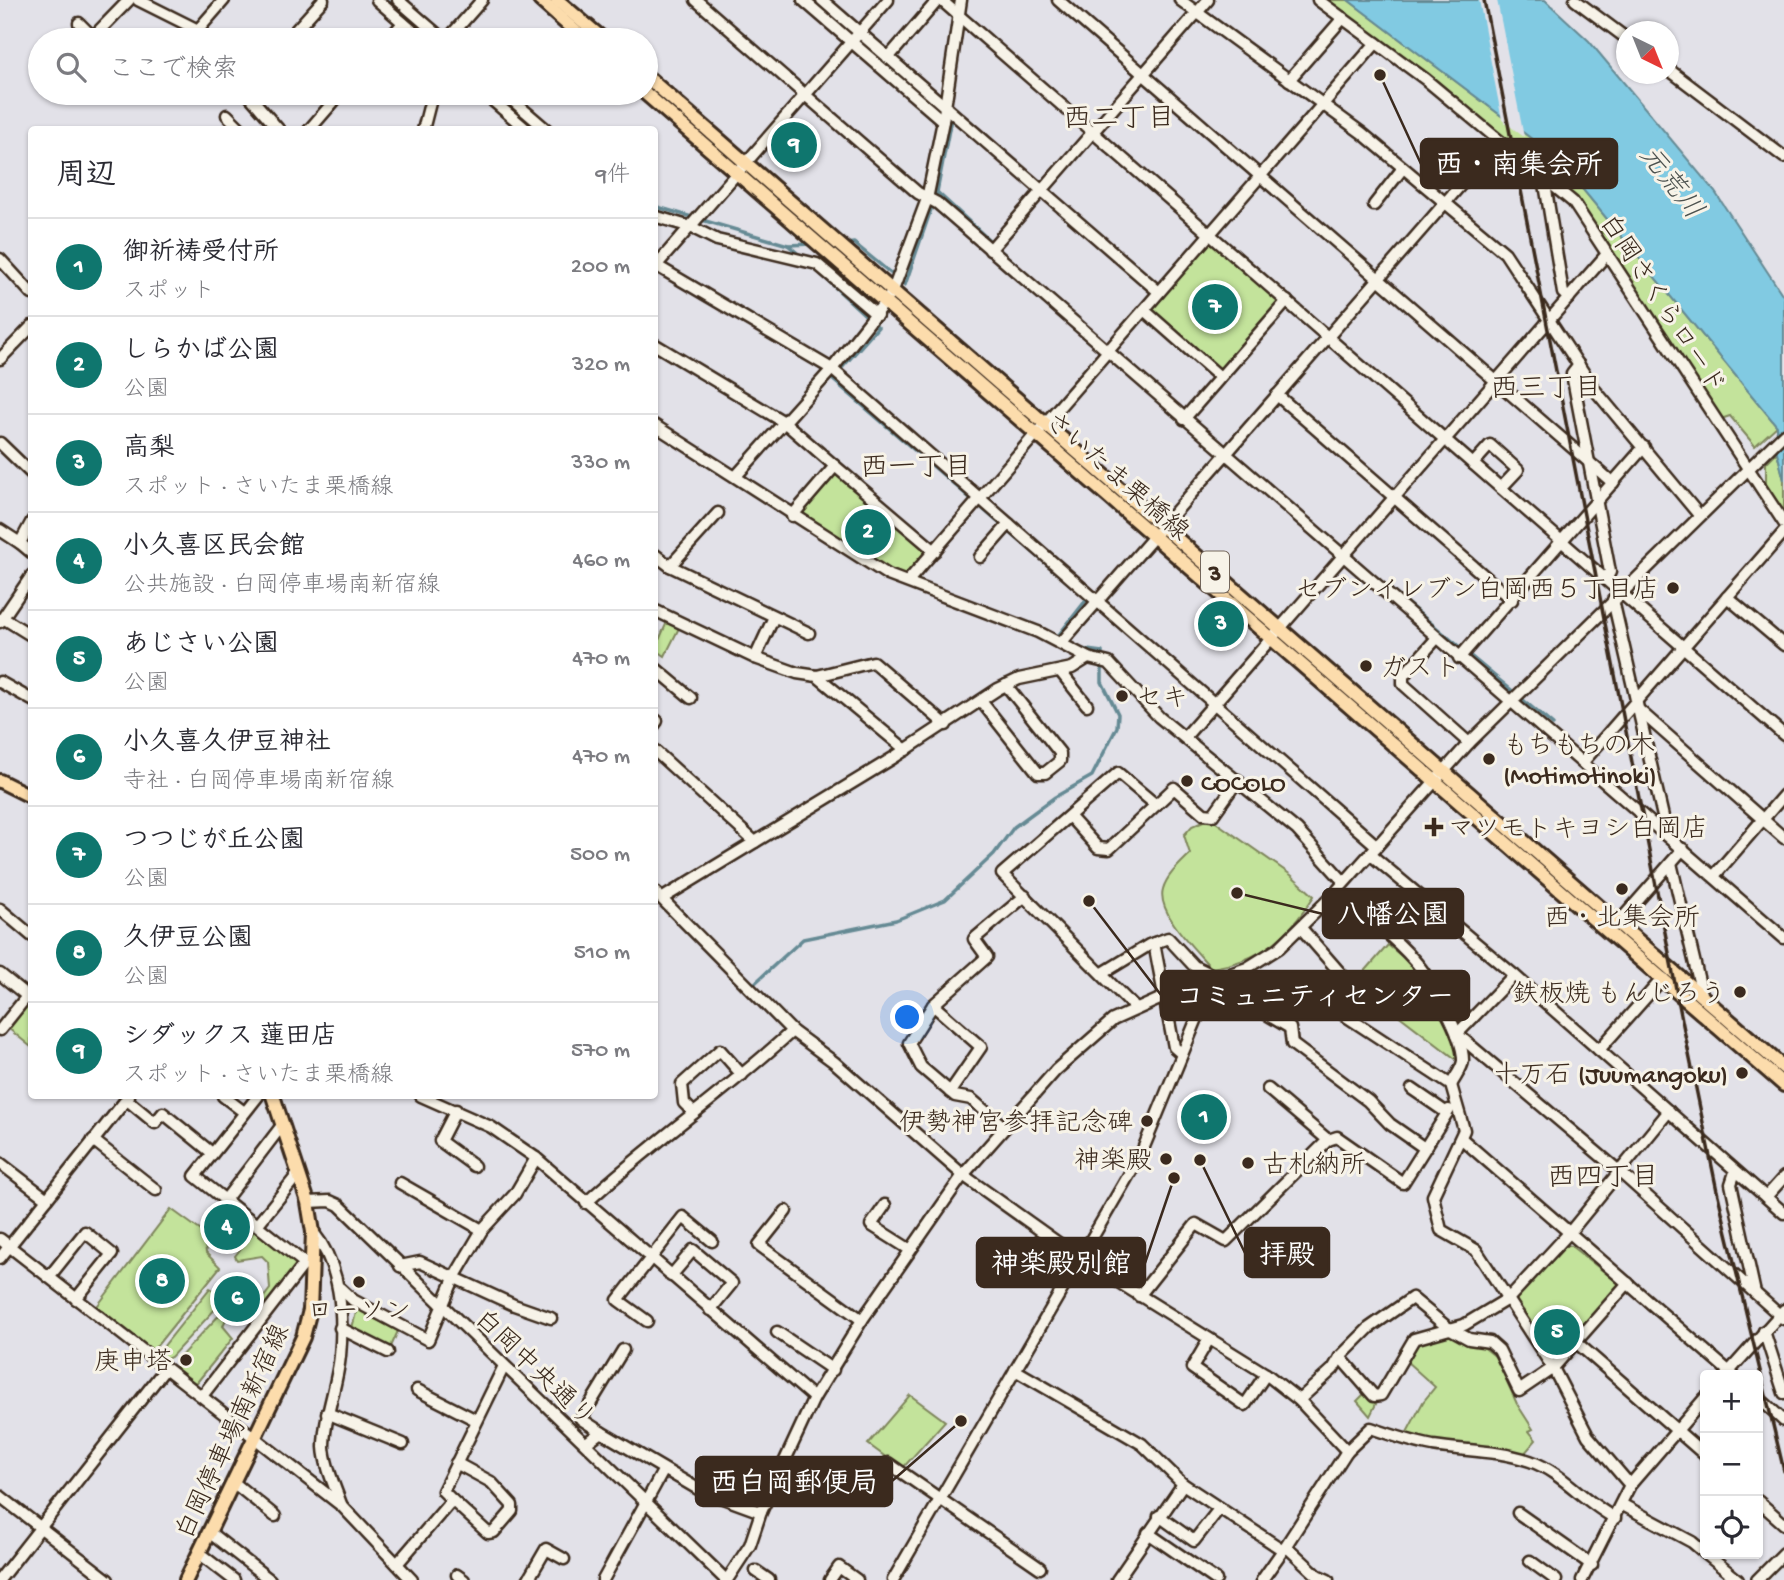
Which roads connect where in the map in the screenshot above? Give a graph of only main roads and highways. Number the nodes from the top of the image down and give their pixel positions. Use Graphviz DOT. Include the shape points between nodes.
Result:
graph roads {
  1 [pos="540,0"];
  2 [pos="557,0"];
  3 [pos="572,28"];
  4 [pos="590,28"];
  5 [pos="658,86"];
  6 [pos="658,105"];
  7 [pos="889,298"];
  8 [pos="1437,776"];
  9 [pos="0,781"];
  10 [pos="28,795"];
  11 [pos="1784,1068"];
  12 [pos="1784,1084"];
  13 [pos="274,1099"];
  14 [pos="186,1580"];
  1 -- 3 [label="main road"];
  2 -- 4 [label="main road"];
  5 -- 7 [label="main road, さいたま栗橋線 / 3" via="747,163"];
  6 -- 7 [label="main road, さいたま栗橋線 / 3"];
  7 -- 8 [label="main road, さいたま栗橋線 / 3"];
  8 -- 11 [label="main road, さいたま栗橋線 / 3" via="1619,922"];
  8 -- 12 [label="main road, さいたま栗橋線 / 3"];
  9 -- 10 [label="main road"];
  13 -- 14 [label="main road, 白岡停車場南新宿線" via="309,1202 313,1232 308,1266 310,1310 303,1337"];
}
